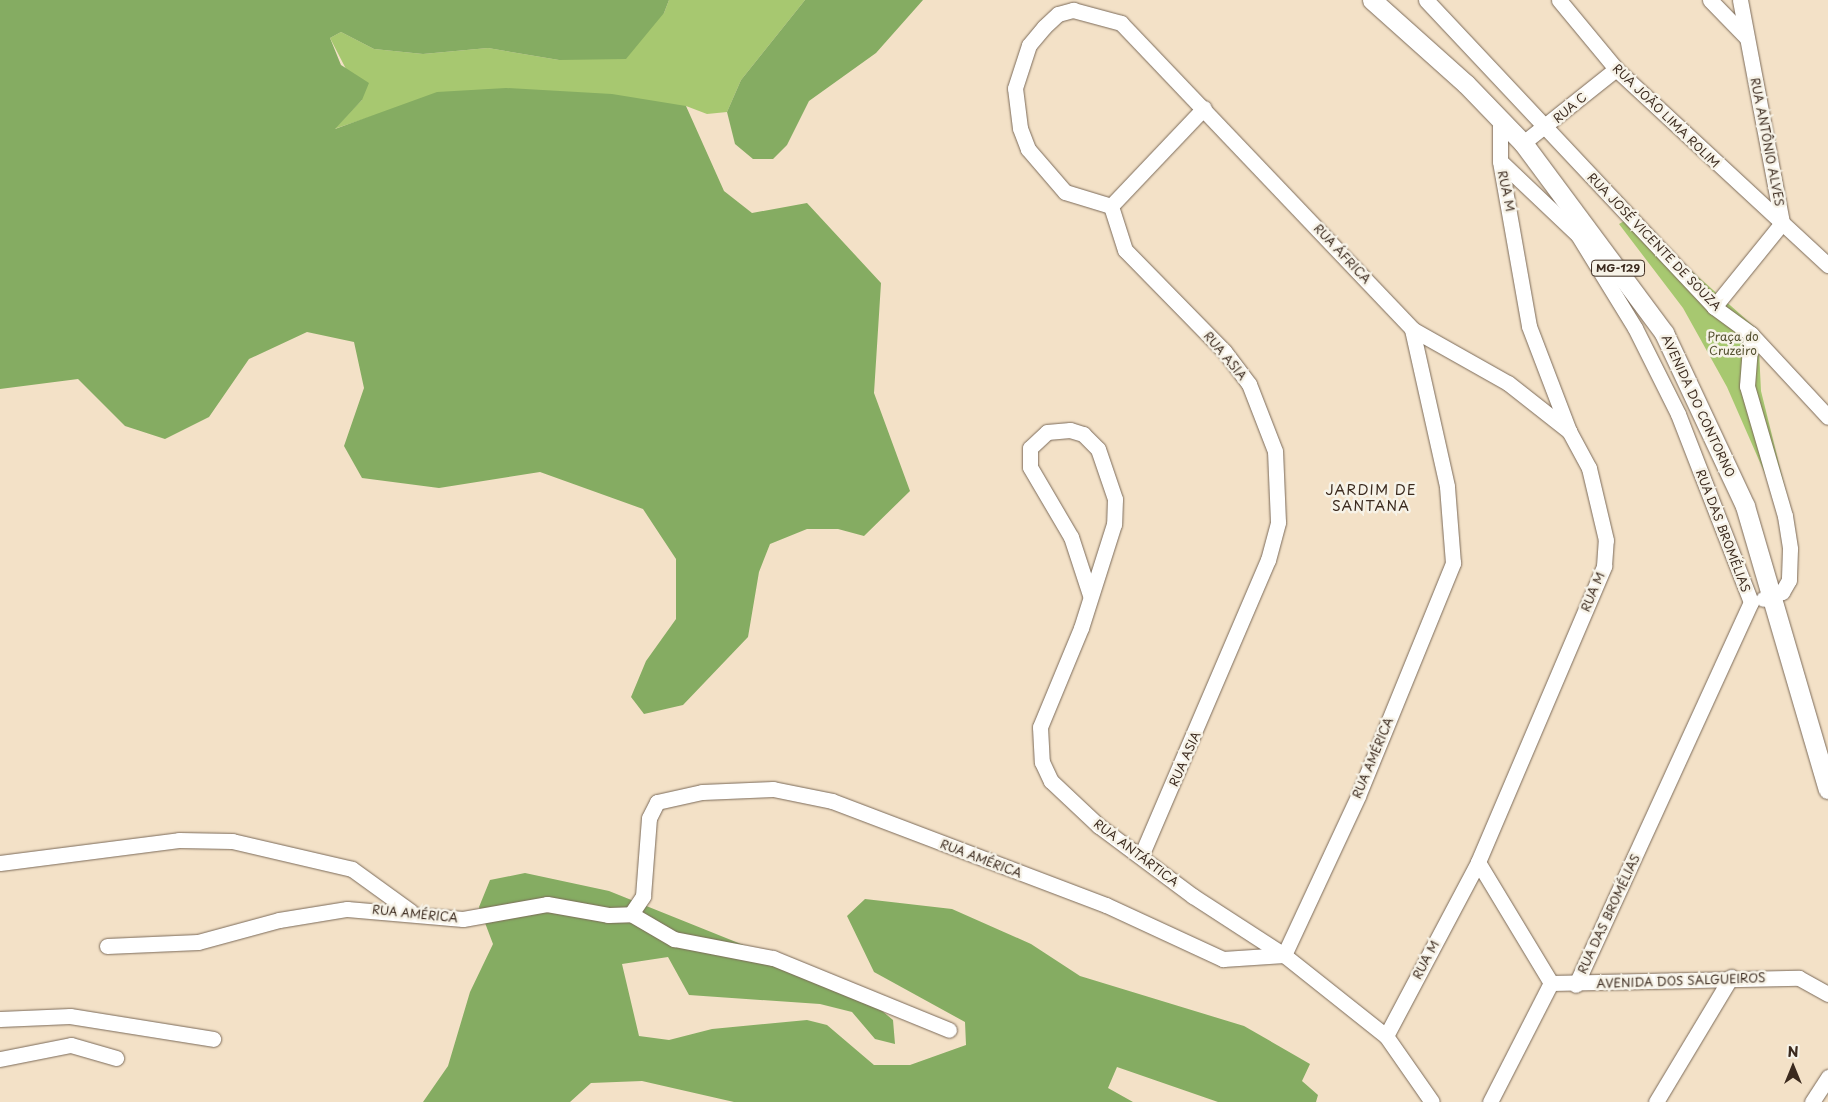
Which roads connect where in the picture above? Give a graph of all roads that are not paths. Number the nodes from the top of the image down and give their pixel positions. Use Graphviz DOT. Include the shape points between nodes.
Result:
graph roads {
  1 [pos="1374,0"];
  2 [pos="1426,0"];
  3 [pos="1559,0"];
  4 [pos="1710,0"];
  5 [pos="1740,0"];
  6 [pos="1746,37"];
  7 [pos="1616,69"];
  8 [pos="1204,108"];
  9 [pos="1500,120"];
  10 [pos="1546,128"];
  11 [pos="1522,143"];
  12 [pos="1500,161"];
  13 [pos="1111,206"];
  14 [pos="1782,223"];
  15 [pos="1828,265"];
  16 [pos="1714,307"];
  17 [pos="1412,329"];
  18 [pos="1751,334"];
  19 [pos="1828,418"];
  20 [pos="1569,431"];
  21 [pos="1090,595"];
  22 [pos="1771,597"];
  23 [pos="1752,602"];
  24 [pos="1828,789"];
  25 [pos="1141,856"];
  26 [pos="1478,862"];
  27 [pos="0,863"];
  28 [pos="412,912"];
  29 [pos="631,914"];
  30 [pos="107,946"];
  31 [pos="1284,955"];
  32 [pos="1731,977"];
  33 [pos="1551,983"];
  34 [pos="1576,986"];
  35 [pos="1828,994"];
  36 [pos="0,1019"];
  37 [pos="949,1030"];
  38 [pos="1386,1036"];
  39 [pos="213,1039"];
  40 [pos="116,1058"];
  41 [pos="0,1059"];
  42 [pos="1828,1077"];
  43 [pos="1432,1102"];
  44 [pos="1490,1102"];
  45 [pos="1656,1102"];
  46 [pos="1812,1102"];
  1 -- 9 [label="main road, AVENIDA DO CONTORNO / MG-129"];
  2 -- 10 [label="street, RUA JOSÉ VICENTE DE SOUZA"];
  3 -- 7 [label="street, RUA JOÃO LIMA ROLIM"];
  4 -- 6 [label="street"];
  5 -- 6 [label="street, RUA ANTÔNIO ALVES"];
  6 -- 14 [label="street, RUA ANTÔNIO ALVES"];
  7 -- 10 [label="street, RUA C"];
  7 -- 14 [label="street, RUA JOÃO LIMA ROLIM"];
  8 -- 13 [label="street"];
  8 -- 13 [label="street, RUA ÁFRICA" via="1143,42 1107,16 1073,10 1058,14 1029,45 1015,88 1020,128 1042,169 1065,192"];
  8 -- 17 [label="street, RUA ÁFRICA"];
  9 -- 11 [label="main road, AVENIDA DO CONTORNO / MG-129"];
  9 -- 12 [label="street, RUA M"];
  10 -- 11 [label="street, RUA C"];
  10 -- 16 [label="street, RUA JOSÉ VICENTE DE SOUZA"];
  11 -- 22 [label="main road, AVENIDA DO CONTORNO / MG-129" via="1664,333 1745,506"];
  12 -- 20 [label="street, RUA M" via="1529,326"];
  12 -- 23 [label="street, RUA DAS BROMÉLIAS" via="1578,235 1635,328 1678,414"];
  13 -- 25 [label="street, RUA ASIA" via="1125,250 1224,351 1249,384 1275,451 1278,494 1278,522 1268,560"];
  14 -- 15 [label="street, RUA ANTÔNIO ALVES"];
  14 -- 16 [label="street"];
  16 -- 18 [label="street, RUA JOSÉ VICENTE DE SOUZA"];
  17 -- 20 [label="street, RUA ÁFRICA" via="1508,383"];
  17 -- 31 [label="street, RUA AMÉRICA" via="1447,486 1454,563 1358,796"];
  18 -- 19 [label="street, RUA JOSÉ VICENTE DE SOUZA"];
  18 -- 22 [label="street" via="1747,386 1785,516 1790,550 1789,580 1782,592"];
  20 -- 26 [label="street, RUA M" via="1589,468 1606,540 1604,566"];
  21 -- 21 [label="street, RUA ANTÁRTICA" via="1114,524 1110,474 1098,449 1083,434 1070,430 1047,432 1030,448 1030,466 1071,537"];
  21 -- 25 [label="street, RUA ANTÁRTICA" via="1070,660 1040,727 1042,762 1051,781 1070,802"];
  22 -- 23 [label="street"];
  22 -- 24 [label="main road, AVENIDA DO CONTORNO / MG-129"];
  23 -- 34 [label="street, RUA DAS BROMÉLIAS"];
  25 -- 31 [label="street, RUA ANTÁRTICA"];
  26 -- 33 [label="street"];
  26 -- 38 [label="street, RUA M"];
  27 -- 28 [label="street" via="179,840 232,841 352,869"];
  28 -- 29 [label="street, RUA AMÉRICA" via="480,918 558,904 608,916"];
  28 -- 30 [label="street, RUA AMÉRICA" via="322,911 198,942"];
  29 -- 31 [label="street, RUA AMÉRICA" via="643,896 649,818 657,802 702,792 773,789 832,801 1106,905 1223,959"];
  29 -- 37 [label="street" via="674,939 773,958"];
  31 -- 38 [label="street, RUA ANTÁRTICA"];
  32 -- 34 [label="street, AVENIDA DOS SALGUEIROS"];
  32 -- 35 [label="street, AVENIDA DOS SALGUEIROS" via="1799,978"];
  32 -- 45 [label="street"];
  33 -- 34 [label="street, AVENIDA DOS SALGUEIROS"];
  33 -- 44 [label="street"];
  36 -- 39 [label="street" via="70,1016"];
  38 -- 43 [label="street, RUA ANTÁRTICA"];
  40 -- 41 [label="street" via="71,1044"];
  42 -- 46 [label="street"];
}
